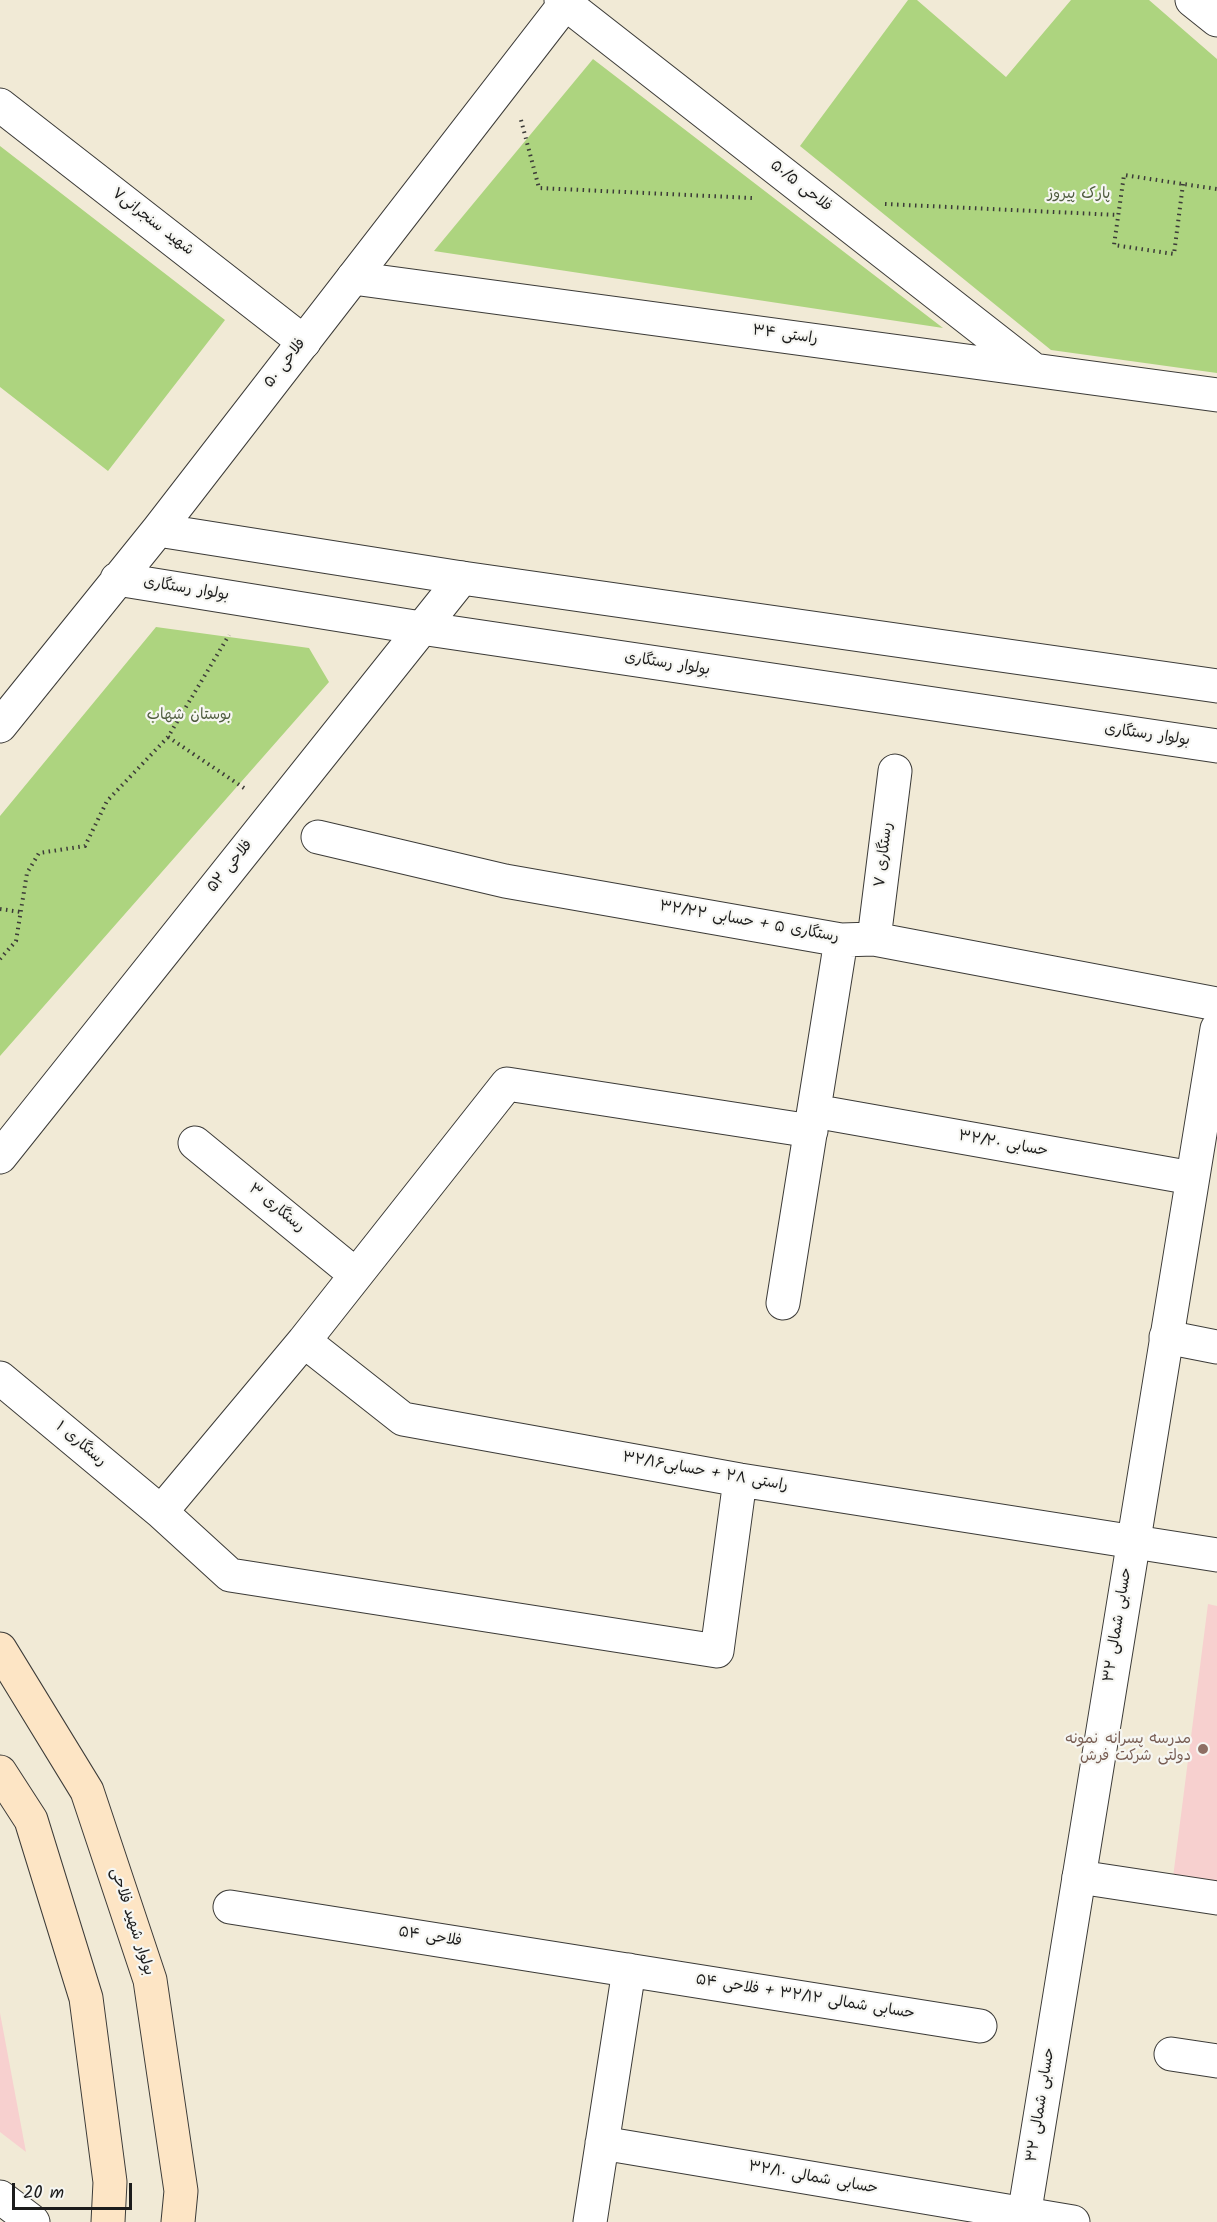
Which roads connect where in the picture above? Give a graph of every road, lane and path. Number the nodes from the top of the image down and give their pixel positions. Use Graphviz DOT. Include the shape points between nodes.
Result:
graph roads {
  1 [pos="1192,0"];
  2 [pos="565,1"];
  3 [pos="1217,20"];
  4 [pos="0,105"];
  5 [pos="1184,184"];
  6 [pos="1217,189"];
  7 [pos="352,278"];
  8 [pos="304,342"];
  9 [pos="1034,370"];
  10 [pos="1217,395"];
  11 [pos="158,530"];
  12 [pos="462,578"];
  13 [pos="117,579"];
  14 [pos="249,600"];
  15 [pos="421,628"];
  16 [pos="1217,686"];
  17 [pos="4,714"];
  18 [pos="168,737"];
  19 [pos="1217,746"];
  20 [pos="895,771"];
  21 [pos="277,809"];
  22 [pos="318,837"];
  23 [pos="0,909"];
  24 [pos="21,912"];
  25 [pos="874,939"];
  26 [pos="841,940"];
  27 [pos="0,959"];
  28 [pos="1217,1004"];
  29 [pos="1217,1029"];
  30 [pos="812,1121"];
  31 [pos="195,1143"];
  32 [pos="0,1157"];
  33 [pos="1192,1178"];
  34 [pos="356,1275"];
  35 [pos="783,1303"];
  36 [pos="1166,1337"];
  37 [pos="304,1341"];
  38 [pos="1217,1347"];
  39 [pos="0,1378"];
  40 [pos="740,1480"];
  41 [pos="161,1512"];
  42 [pos="1132,1543"];
  43 [pos="1217,1555"];
  44 [pos="0,1649"];
  45 [pos="0,1772"];
  46 [pos="1079,1877"];
  47 [pos="1217,1898"];
  48 [pos="230,1906"];
  49 [pos="629,1970"];
  50 [pos="980,2026"];
  51 [pos="1171,2054"];
  52 [pos="1217,2061"];
  53 [pos="602,2143"];
  54 [pos="0,2197"];
  55 [pos="1023,2218"];
  56 [pos="33,2222"];
  57 [pos="108,2222"];
  58 [pos="178,2222"];
  59 [pos="590,2222"];
  60 [pos="1073,2222"];
  1 -- 3 [label="street"];
  2 -- 7 [label="street, فلاحی ۵۰"];
  2 -- 9 [label="street, فلاحی ۵۰/۵"];
  4 -- 8 [label="street, شهید سنجرانی۷"];
  5 -- 5 [label="path" via="1174,254 1114,245 1124,175"];
  5 -- 6 [label="path"];
  7 -- 8 [label="street, فلاحی ۵۰"];
  7 -- 9 [label="street, راستی ۳۴"];
  8 -- 11 [label="street, فلاحی ۵۰"];
  9 -- 10 [label="street, راستی ۳۴"];
  11 -- 12 [label="street"];
  11 -- 13 [label="street, فلاحی ۵۰"];
  12 -- 15 [label="street, فلاحی ۵۲"];
  12 -- 16 [label="street"];
  13 -- 14 [label="street, بولوار رستگاری"];
  13 -- 17 [label="street, فلاحی ۵۰"];
  14 -- 15 [label="street, بولوار رستگاری"];
  14 -- 18 [label="path"];
  15 -- 19 [label="street, بولوار رستگاری"];
  15 -- 21 [label="street, فلاحی ۵۲"];
  18 -- 21 [label="path"];
  18 -- 24 [label="path" via="107,801 85,846 39,853 27,873"];
  20 -- 25 [label="street, رستگاری ۷"];
  21 -- 32 [label="street, فلاحی ۵۲"];
  22 -- 26 [label="street, رستگاری ۵ + حسابی ۳۲/۲۲" via="505,881"];
  23 -- 24 [label="path"];
  24 -- 27 [label="path" via="16,941"];
  25 -- 26 [label="street, رستگاری ۵ + حسابی ۳۲/۲۲"];
  25 -- 28 [label="street, رستگاری ۵ + حسابی ۳۲/۲۲"];
  26 -- 30 [label="street"];
  29 -- 33 [label="street, حسابی شمالی ۳۲"];
  30 -- 33 [label="street, حسابی ۳۲/۲۰"];
  30 -- 34 [label="street, حسابی ۳۲/۲۰" via="507,1084"];
  30 -- 35 [label="street"];
  31 -- 34 [label="street, رستگاری ۳"];
  33 -- 36 [label="street, حسابی شمالی ۳۲"];
  34 -- 37 [label="street"];
  36 -- 38 [label="street"];
  36 -- 42 [label="street, حسابی شمالی ۳۲"];
  37 -- 40 [label="street, راستی ۲۸ + حسابی۳۲/۱۶" via="403,1419"];
  37 -- 41 [label="street"];
  39 -- 41 [label="street, رستگاری ۱"];
  40 -- 41 [label="street, رستگاری ۱" via="717,1651 230,1575"];
  40 -- 42 [label="street, راستی ۲۸ + حسابی۳۲/۱۶"];
  42 -- 43 [label="street, راستی ۲۸ + حسابی۳۲/۱۶"];
  42 -- 46 [label="street, حسابی شمالی ۳۲"];
  44 -- 58 [label="main road, بولوار شهید فلاحی" via="87,1791 150,1980 181,2191"];
  45 -- 57 [label="main road" via="31,1820 86,1998 110,2182"];
  46 -- 47 [label="street"];
  46 -- 55 [label="street, حسابی شمالی ۳۲"];
  48 -- 49 [label="street, فلاحی ۵۴"];
  49 -- 50 [label="street, حسابی شمالی ۳۲/۱۲ + فلاحی ۵۴"];
  49 -- 53 [label="street"];
  51 -- 52 [label="street"];
  53 -- 55 [label="street, حسابی شمالی ۳۲/۱۰"];
  53 -- 59 [label="street"];
  54 -- 56 [label="street"];
  55 -- 60 [label="street, حسابی شمالی ۳۲/۱۰"];
}
